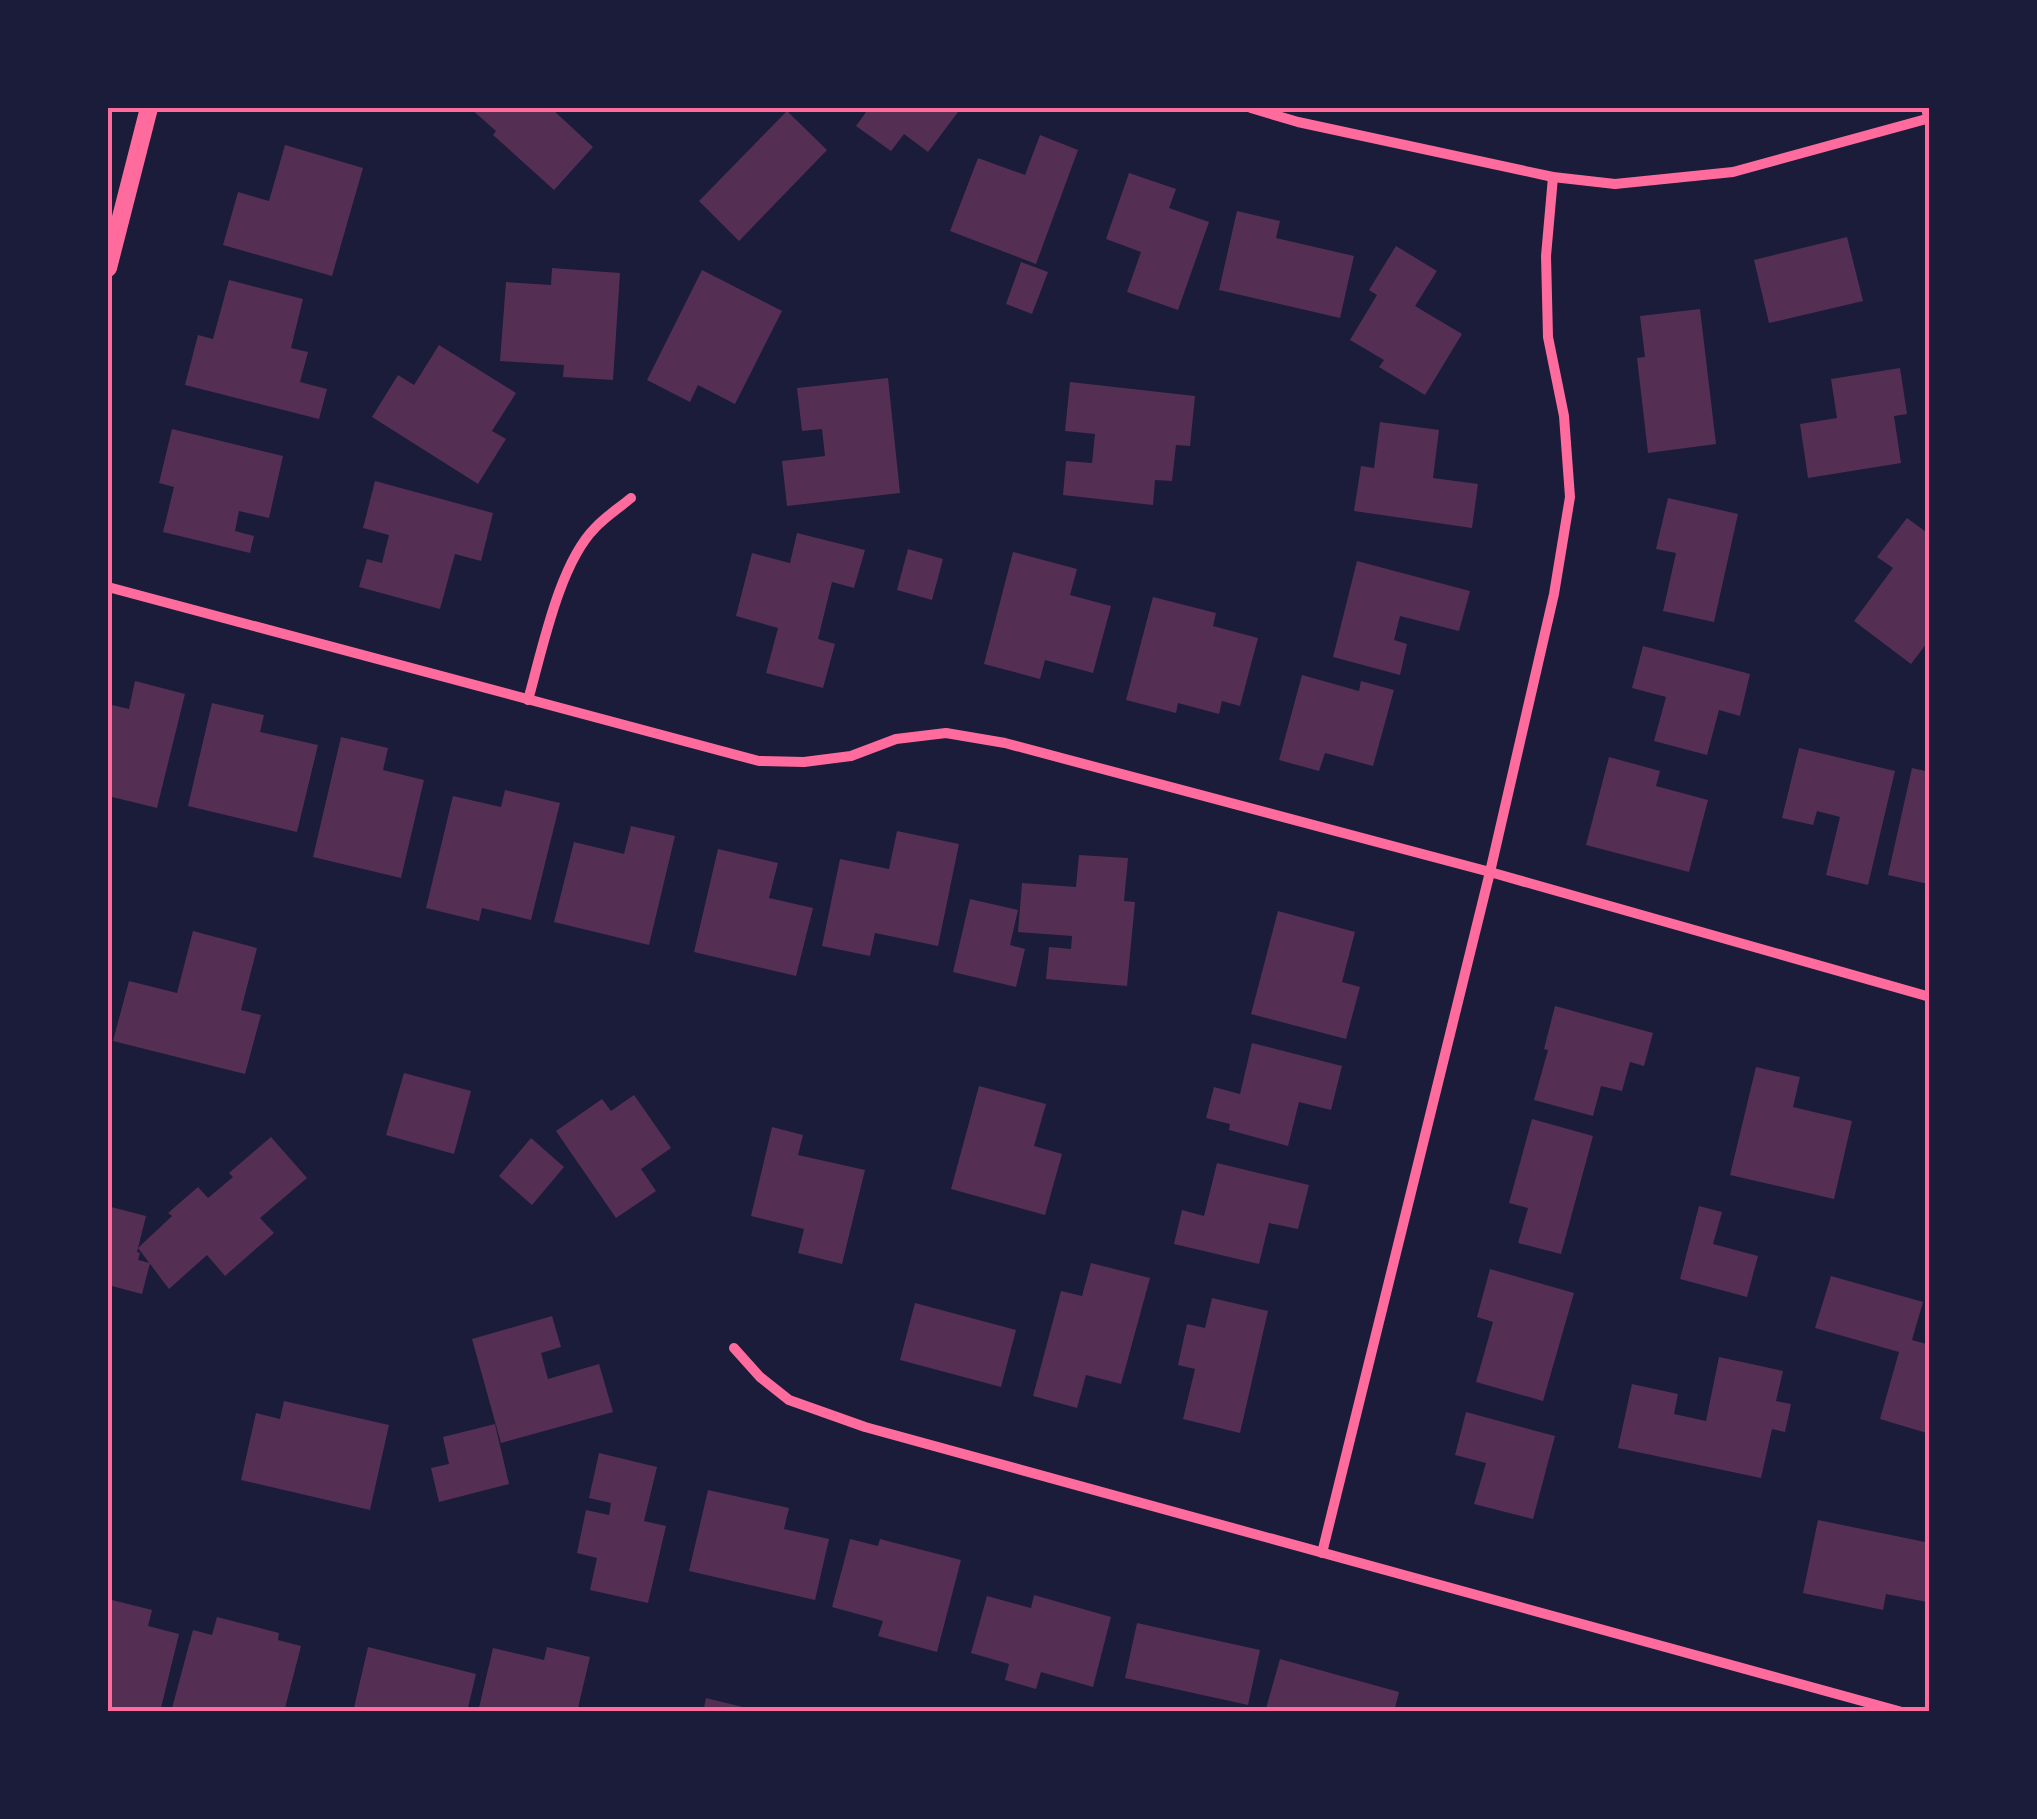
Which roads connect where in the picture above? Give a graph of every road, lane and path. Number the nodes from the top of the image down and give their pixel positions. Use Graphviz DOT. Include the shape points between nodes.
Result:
graph roads {
  1 [pos="149,108"];
  2 [pos="1251,108"];
  3 [pos="1928,117"];
  4 [pos="1553,177"];
  5 [pos="108,268"];
  6 [pos="631,498"];
  7 [pos="108,587"];
  8 [pos="528,700"];
  9 [pos="1490,872"];
  10 [pos="1930,996"];
  11 [pos="734,1348"];
  12 [pos="1322,1554"];
  13 [pos="1902,1712"];
  1 -- 5 [label="street"];
  2 -- 4 [label="street"];
  3 -- 4 [label="street" via="1732,172 1615,184"];
  4 -- 9 [label="street" via="1548,337 1564,416 1570,497"];
  6 -- 8 [label="street" via="593,529 567,571"];
  7 -- 8 [label="street"];
  8 -- 9 [label="street" via="759,761 850,756 896,739 946,733 1005,743"];
  9 -- 10 [label="street"];
  9 -- 12 [label="street"];
  11 -- 12 [label="street" via="790,1400 865,1427"];
  12 -- 13 [label="street"];
}
